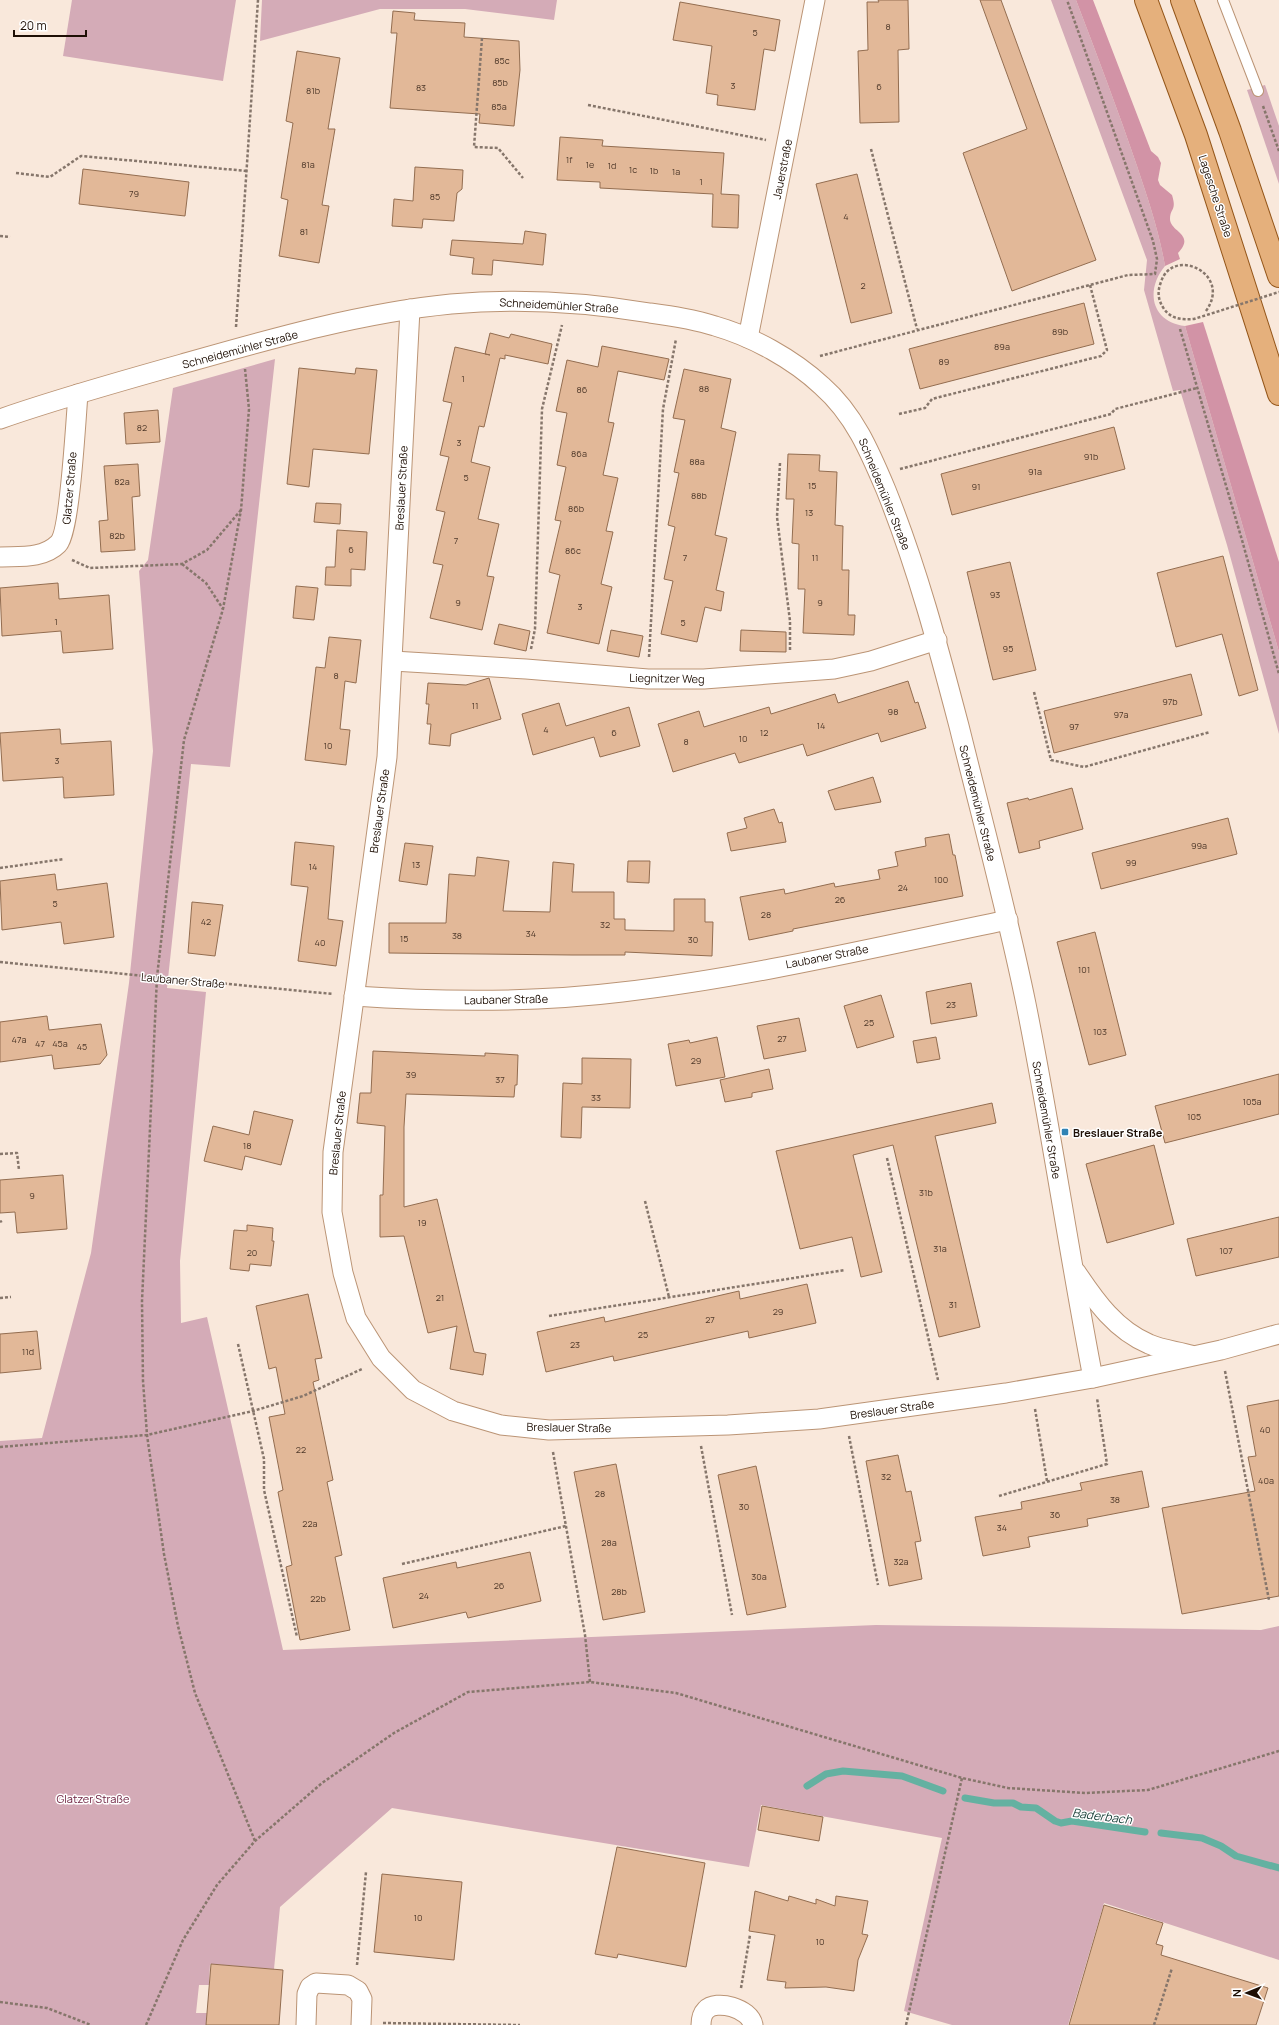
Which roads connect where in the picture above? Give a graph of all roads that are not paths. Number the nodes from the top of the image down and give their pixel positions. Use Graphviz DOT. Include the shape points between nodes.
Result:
graph roads {
  1 [pos="815,0"];
  2 [pos="1146,0"];
  3 [pos="1182,0"];
  4 [pos="1223,0"];
  5 [pos="1258,91"];
  6 [pos="1279,276"];
  7 [pos="410,310"];
  8 [pos="748,338"];
  9 [pos="78,394"];
  10 [pos="1279,394"];
  11 [pos="0,419"];
  12 [pos="0,557"];
  13 [pos="937,640"];
  14 [pos="393,661"];
  15 [pos="1008,920"];
  16 [pos="354,996"];
  17 [pos="1073,1268"];
  18 [pos="1279,1334"];
  19 [pos="1196,1356"];
  20 [pos="1093,1378"];
  21 [pos="361,2024"];
  22 [pos="306,2025"];
  23 [pos="701,2025"];
  24 [pos="753,2025"];
  1 -- 8 [label="street, Jauerstraße"];
  2 -- 10 [label="main road, Lagesche Straße" via="1196,135"];
  3 -- 6 [label="main road"];
  4 -- 5 [label="lane"];
  7 -- 8 [label="street, Schneidemühler Straße" via="453,304 509,301 567,303 623,308 680,318 716,326"];
  7 -- 9 [label="street, Schneidemühler Straße" via="375,315 240,347"];
  7 -- 14 [label="street, Breslauer Straße"];
  8 -- 13 [label="street, Schneidemühler Straße" via="794,364 823,386 846,411 865,443 903,533"];
  9 -- 11 [label="street, Schneidemühler Straße"];
  9 -- 12 [label="street, Glatzer Straße" via="65,532 58,544 41,554"];
  13 -- 14 [label="street, Liegnitzer Weg" via="870,661 834,669 704,679 648,679"];
  13 -- 15 [label="street, Schneidemühler Straße"];
  14 -- 16 [label="street, Breslauer Straße" via="387,757"];
  15 -- 16 [label="street, Laubaner Straße" via="730,976 622,992 498,1001 411,1000"];
  15 -- 17 [label="street, Schneidemühler Straße" via="1026,1005"];
  16 -- 20 [label="street, Breslauer Straße" via="333,1152 332,1212 343,1273 356,1318 381,1358 413,1390 453,1411 500,1425 549,1430 697,1426 846,1416"];
  17 -- 19 [label="street" via="1108,1316 1128,1333 1150,1345"];
  17 -- 20 [label="street, Schneidemühler Straße"];
  18 -- 19 [label="street, Breslauer Straße"];
  19 -- 20 [label="street, Breslauer Straße"];
  21 -- 22 [label="street" via="362,1999 355,1990 348,1985 316,1983 310,1987 307,1994"];
  23 -- 24 [label="street" via="705,2010 713,2006 746,2012"];
}
